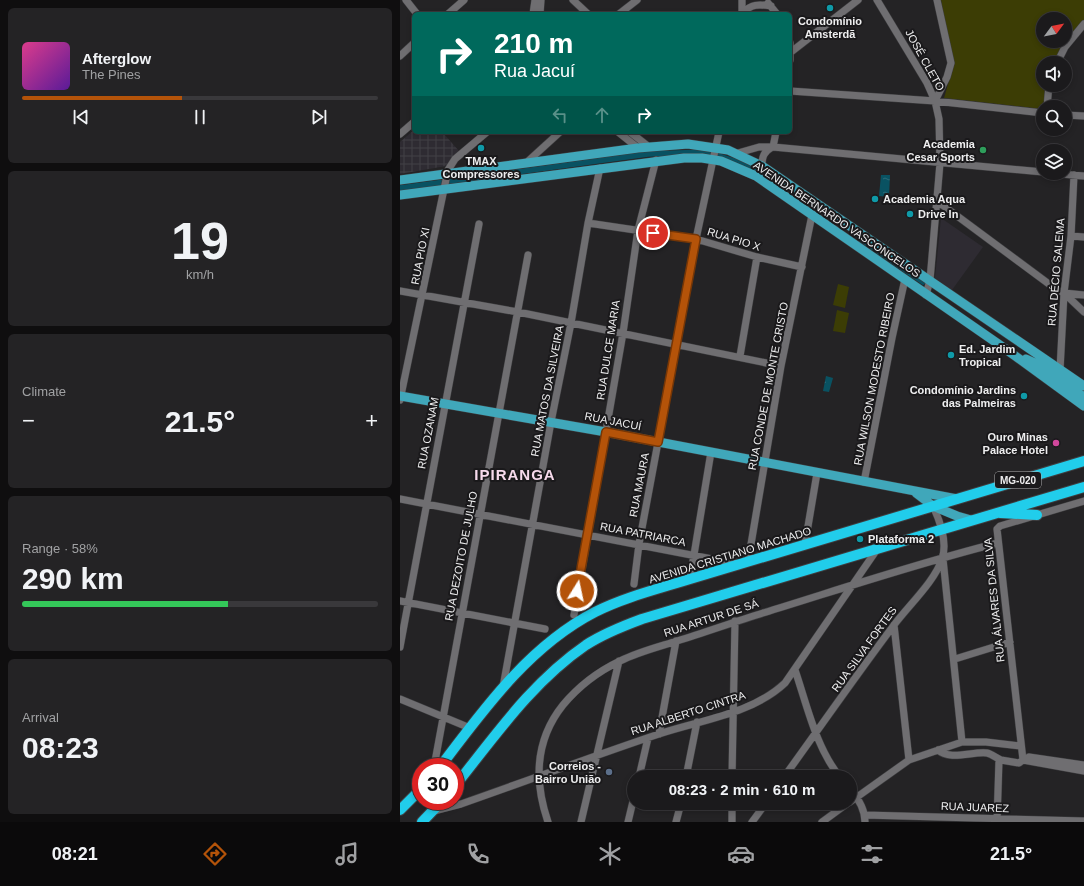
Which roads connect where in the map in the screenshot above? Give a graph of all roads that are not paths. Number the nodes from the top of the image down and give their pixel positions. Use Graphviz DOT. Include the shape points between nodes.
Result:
graph roads {
  1 [pos="406,0"];
  2 [pos="464,0"];
  3 [pos="535,0"];
  4 [pos="541,0"];
  5 [pos="638,0"];
  6 [pos="742,0"];
  7 [pos="765,0"];
  8 [pos="858,0"];
  9 [pos="877,0"];
  10 [pos="937,0"];
  11 [pos="574,1"];
  12 [pos="771,6"];
  13 [pos="415,12"];
  14 [pos="450,12"];
  15 [pos="533,12"];
  16 [pos="540,12"];
  17 [pos="586,12"];
  18 [pos="622,12"];
  19 [pos="742,12"];
  20 [pos="744,12"];
  21 [pos="776,12"];
  22 [pos="1084,24"];
  23 [pos="412,45"];
  24 [pos="792,51"];
  25 [pos="400,56"];
  26 [pos="1061,56"];
  27 [pos="792,91"];
  28 [pos="935,101"];
  29 [pos="1036,112"];
  30 [pos="1072,115"];
  31 [pos="1084,116"];
  32 [pos="412,124"];
  33 [pos="400,134"];
  34 [pos="485,134"];
  35 [pos="558,134"];
  36 [pos="620,134"];
  37 [pos="633,134"];
  38 [pos="719,134"];
  39 [pos="776,134"];
  40 [pos="649,147"];
  41 [pos="716,147"];
  42 [pos="773,147"];
  43 [pos="638,148"];
  44 [pos="738,153"];
  45 [pos="656,160"];
  46 [pos="714,160"];
  47 [pos="526,163"];
  48 [pos="940,163"];
  49 [pos="762,166"];
  50 [pos="600,168"];
  51 [pos="1036,171"];
  52 [pos="447,174"];
  53 [pos="1074,175"];
  54 [pos="1084,176"];
  55 [pos="400,180"];
  56 [pos="444,188"];
  57 [pos="400,195"];
  58 [pos="937,202"];
  59 [pos="812,215"];
  60 [pos="588,223"];
  61 [pos="479,224"];
  62 [pos="638,230"];
  63 [pos="1071,236"];
  64 [pos="1084,237"];
  65 [pos="696,239"];
  66 [pos="528,255"];
  67 [pos="757,258"];
  68 [pos="802,267"];
  69 [pos="905,279"];
  70 [pos="930,280"];
  71 [pos="400,291"];
  72 [pos="1064,293"];
  73 [pos="926,295"];
  74 [pos="1084,295"];
  75 [pos="423,296"];
  76 [pos="465,303"];
  77 [pos="518,312"];
  78 [pos="1084,312"];
  79 [pos="985,317"];
  80 [pos="571,323"];
  81 [pos="976,329"];
  82 [pos="623,333"];
  83 [pos="678,344"];
  84 [pos="1007,350"];
  85 [pos="740,356"];
  86 [pos="781,366"];
  87 [pos="1059,374"];
  88 [pos="1084,386"];
  89 [pos="400,397"];
  90 [pos="1084,397"];
  91 [pos="444,404"];
  92 [pos="1084,406"];
  93 [pos="499,414"];
  94 [pos="551,422"];
  95 [pos="606,432"];
  96 [pos="658,442"];
  97 [pos="712,452"];
  98 [pos="1082,461"];
  99 [pos="764,462"];
  100 [pos="817,473"];
  101 [pos="864,482"];
  102 [pos="1084,487"];
  103 [pos="915,492"];
  104 [pos="400,499"];
  105 [pos="957,499"];
  106 [pos="1084,501"];
  107 [pos="426,504"];
  108 [pos="933,506"];
  109 [pos="996,512"];
  110 [pos="480,513"];
  111 [pos="1037,515"];
  112 [pos="971,520"];
  113 [pos="533,524"];
  114 [pos="942,528"];
  115 [pos="587,535"];
  116 [pos="998,543"];
  117 [pos="639,544"];
  118 [pos="805,544"];
  119 [pos="878,547"];
  120 [pos="694,555"];
  121 [pos="943,557"];
  122 [pos="744,563"];
  123 [pos="690,579"];
  124 [pos="634,584"];
  125 [pos="852,585"];
  126 [pos="404,601"];
  127 [pos="461,613"];
  128 [pos="574,615"];
  129 [pos="735,621"];
  130 [pos="514,624"];
  131 [pos="894,625"];
  132 [pos="546,629"];
  133 [pos="676,641"];
  134 [pos="1010,642"];
  135 [pos="400,647"];
  136 [pos="955,659"];
  137 [pos="619,661"];
  138 [pos="794,670"];
  139 [pos="503,689"];
  140 [pos="400,699"];
  141 [pos="734,711"];
  142 [pos="442,717"];
  143 [pos="698,722"];
  144 [pos="470,728"];
  145 [pos="817,732"];
  146 [pos="659,734"];
  147 [pos="648,738"];
  148 [pos="962,742"];
  149 [pos="1020,746"];
  150 [pos="938,750"];
  151 [pos="597,756"];
  152 [pos="435,758"];
  153 [pos="447,758"];
  154 [pos="1023,758"];
  155 [pos="909,760"];
  156 [pos="1000,760"];
  157 [pos="1084,765"];
  158 [pos="641,770"];
  159 [pos="688,770"];
  160 [pos="732,770"];
  161 [pos="789,770"];
  162 [pos="835,770"];
  163 [pos="1084,771"];
  164 [pos="464,775"];
  165 [pos="537,777"];
  166 [pos="857,797"];
  167 [pos="412,798"];
  168 [pos="464,803"];
  169 [pos="400,810"];
  170 [pos="438,810"];
  171 [pos="631,810"];
  172 [pos="679,810"];
  173 [pos="732,810"];
  174 [pos="761,810"];
  175 [pos="838,810"];
  176 [pos="434,811"];
  177 [pos="865,818"];
  178 [pos="997,820"];
  179 [pos="1084,821"];
  180 [pos="422,822"];
  181 [pos="548,822"];
  182 [pos="581,822"];
  183 [pos="628,822"];
  184 [pos="676,822"];
  185 [pos="732,822"];
  186 [pos="752,822"];
  187 [pos="822,822"];
  1 -- 13 [label="street"];
  2 -- 14 [label="street"];
  3 -- 15 [label="street"];
  4 -- 16 [label="street"];
  5 -- 18 [label="street"];
  6 -- 19 [label="street"];
  7 -- 12 [label="street"];
  8 -- 24 [label="street"];
  9 -- 28 [label="street, JOSÉ CLETO"];
  10 -- 28 [label="street" via="951,63"];
  11 -- 17 [label="street"];
  12 -- 20 [label="street" via="758,4 749,6"];
  12 -- 21 [label="street"];
  22 -- 26 [label="street"];
  23 -- 25 [label="street"];
  27 -- 28 [label="street"];
  28 -- 29 [label="street"];
  28 -- 48 [label="street, JOSÉ CLETO" via="939,119"];
  30 -- 31 [label="street"];
  32 -- 33 [label="street"];
  34 -- 52 [label="street, RUA PIO XI" via="456,159"];
  35 -- 47 [label="street"];
  36 -- 43 [label="street"];
  37 -- 40 [label="street"];
  38 -- 41 [label="street, RUA MAURA"];
  39 -- 42 [label="street"];
  40 -- 41 [label="main road, AVENIDA BERNARDO VASCONCELOS" via="688,144"];
  40 -- 43 [label="main road, AVENIDA BERNARDO VASCONCELOS"];
  41 -- 44 [label="main road, AVENIDA BERNARDO VASCONCELOS"];
  41 -- 46 [label="street, RUA MAURA"];
  42 -- 44 [label="street" via="759,147"];
  42 -- 48 [label="street"];
  42 -- 49 [label="street" via="762,157"];
  43 -- 47 [label="main road, AVENIDA BERNARDO VASCONCELOS"];
  44 -- 49 [label="main road, AVENIDA BERNARDO VASCONCELOS"];
  45 -- 46 [label="main road, AVENIDA BERNARDO VASCONCELOS"];
  45 -- 50 [label="main road, AVENIDA BERNARDO VASCONCELOS"];
  45 -- 62 [label="street, RUA DULCE MARIA"];
  46 -- 59 [label="main road, AVENIDA BERNARDO VASCONCELOS" via="749,172"];
  46 -- 65 [label="street, RUA MAURA"];
  47 -- 52 [label="main road, AVENIDA BERNARDO VASCONCELOS"];
  48 -- 51 [label="street"];
  48 -- 58 [label="street, JOSÉ CLETO"];
  49 -- 70 [label="main road, AVENIDA BERNARDO VASCONCELOS"];
  50 -- 56 [label="main road, AVENIDA BERNARDO VASCONCELOS"];
  50 -- 60 [label="street, RUA MATOS DA SILVEIRA"];
  52 -- 55 [label="main road, AVENIDA BERNARDO VASCONCELOS"];
  52 -- 56 [label="street, RUA PIO XI"];
  53 -- 54 [label="street"];
  53 -- 63 [label="street, RUA DÉCIO SALEMA"];
  56 -- 57 [label="main road, AVENIDA BERNARDO VASCONCELOS"];
  56 -- 75 [label="street, RUA PIO XI"];
  58 -- 70 [label="street, JOSÉ CLETO"];
  58 -- 72 [label="street"];
  59 -- 68 [label="street, RUA CONDE DE MONTE CRISTO"];
  59 -- 69 [label="main road, AVENIDA BERNARDO VASCONCELOS"];
  60 -- 62 [label="street, RUA PIO X"];
  60 -- 80 [label="street, RUA MATOS DA SILVEIRA"];
  61 -- 76 [label="street, RUA OZANAM"];
  62 -- 65 [label="street, RUA PIO X"];
  62 -- 82 [label="street, RUA DULCE MARIA"];
  63 -- 64 [label="street"];
  63 -- 72 [label="street, RUA DÉCIO SALEMA"];
  65 -- 67 [label="street, RUA PIO X"];
  65 -- 83 [label="street, RUA MAURA"];
  66 -- 77 [label="street, RUA DEZOITO DE JULHO"];
  67 -- 68 [label="street, RUA PIO X"];
  67 -- 85 [label="street"];
  68 -- 86 [label="street, RUA CONDE DE MONTE CRISTO"];
  69 -- 73 [label="main road, AVENIDA BERNARDO VASCONCELOS"];
  69 -- 101 [label="street, RUA WILSON MODESTO RIBEIRO"];
  70 -- 73 [label="street, JOSÉ CLETO"];
  70 -- 79 [label="main road, AVENIDA BERNARDO VASCONCELOS"];
  71 -- 75 [label="street"];
  72 -- 74 [label="street"];
  72 -- 78 [label="street"];
  72 -- 87 [label="street, RUA DÉCIO SALEMA"];
  73 -- 81 [label="main road, AVENIDA BERNARDO VASCONCELOS"];
  75 -- 76 [label="street"];
  75 -- 89 [label="street, RUA PIO XI"];
  76 -- 77 [label="street"];
  76 -- 91 [label="street, RUA OZANAM"];
  77 -- 80 [label="street"];
  77 -- 93 [label="street, RUA DEZOITO DE JULHO"];
  79 -- 81 [label="main road"];
  79 -- 87 [label="main road, AVENIDA BERNARDO VASCONCELOS"];
  80 -- 82 [label="street"];
  80 -- 94 [label="street, RUA MATOS DA SILVEIRA"];
  81 -- 84 [label="main road, AVENIDA BERNARDO VASCONCELOS"];
  82 -- 83 [label="street"];
  82 -- 95 [label="street, RUA DULCE MARIA"];
  83 -- 85 [label="street"];
  83 -- 96 [label="street, RUA MAURA"];
  84 -- 87 [label="main road"];
  84 -- 92 [label="main road, AVENIDA BERNARDO VASCONCELOS"];
  85 -- 86 [label="street"];
  86 -- 99 [label="street, RUA CONDE DE MONTE CRISTO"];
  87 -- 88 [label="main road, AVENIDA BERNARDO VASCONCELOS"];
  87 -- 90 [label="main road"];
  89 -- 91 [label="main road, RUA JACUÍ / MG-020"];
  91 -- 93 [label="main road, RUA JACUÍ / MG-020"];
  91 -- 107 [label="street, RUA OZANAM"];
  93 -- 94 [label="main road, RUA JACUÍ / MG-020"];
  93 -- 110 [label="street, RUA DEZOITO DE JULHO"];
  94 -- 95 [label="main road, RUA JACUÍ / MG-020"];
  94 -- 113 [label="street, RUA MATOS DA SILVEIRA"];
  95 -- 96 [label="main road, RUA JACUÍ / MG-020"];
  95 -- 115 [label="street, RUA DULCE MARIA"];
  96 -- 97 [label="main road, RUA JACUÍ / MG-020"];
  96 -- 117 [label="street, RUA MAURA"];
  97 -- 99 [label="main road, RUA JACUÍ / MG-020"];
  97 -- 120 [label="street"];
  98 -- 105 [label="highway, AVENIDA CRISTIANO MACHADO / MG-020"];
  99 -- 100 [label="main road, RUA JACUÍ / MG-020"];
  99 -- 122 [label="street, RUA CONDE DE MONTE CRISTO"];
  100 -- 101 [label="main road, RUA JACUÍ / MG-020"];
  100 -- 118 [label="street"];
  101 -- 103 [label="main road, RUA JACUÍ / MG-020"];
  102 -- 109 [label="highway, MG-020"];
  103 -- 105 [label="main road, RUA JACUÍ / MG-020"];
  103 -- 108 [label="main road, RUA JACUÍ / MG-020"];
  104 -- 107 [label="street, RUA PATRIARCA"];
  105 -- 108 [label="highway, AVENIDA CRISTIANO MACHADO"];
  106 -- 111 [label="street, RUA ÁLVARES DA SILVA"];
  107 -- 110 [label="street, RUA PATRIARCA"];
  107 -- 126 [label="street, RUA OZANAM"];
  108 -- 112 [label="main road, RUA JACUÍ / MG-020"];
  108 -- 114 [label="street, RUA JACUÍ"];
  108 -- 118 [label="highway, AVENIDA CRISTIANO MACHADO"];
  109 -- 111 [label="highway"];
  109 -- 112 [label="highway, MG-020"];
  110 -- 113 [label="street, RUA PATRIARCA"];
  110 -- 127 [label="street, RUA DEZOITO DE JULHO"];
  111 -- 116 [label="street, RUA ÁLVARES DA SILVA" via="1000,526 997,529"];
  112 -- 114 [label="highway"];
  113 -- 115 [label="street, RUA PATRIARCA"];
  113 -- 130 [label="street, RUA MATOS DA SILVEIRA"];
  114 -- 119 [label="highway"];
  114 -- 121 [label="street, RUA SILVA FORTES"];
  115 -- 117 [label="street, RUA PATRIARCA"];
  115 -- 128 [label="street, RUA DULCE MARIA"];
  116 -- 121 [label="street, RUA ARTUR DE SÁ"];
  116 -- 134 [label="street, RUA ÁLVARES DA SILVA"];
  117 -- 120 [label="street, RUA PATRIARCA"];
  117 -- 124 [label="street, RUA MAURA"];
  118 -- 122 [label="highway, AVENIDA CRISTIANO MACHADO"];
  119 -- 125 [label="street, RUA ALBERTO CINTRA"];
  119 -- 164 [label="highway" via="642,619 605,634 541,682 519,705"];
  120 -- 122 [label="street, RUA PATRIARCA"];
  120 -- 123 [label="street"];
  121 -- 125 [label="street, RUA ARTUR DE SÁ"];
  121 -- 131 [label="street, RUA SILVA FORTES" via="938,570"];
  121 -- 136 [label="street"];
  122 -- 123 [label="highway, AVENIDA CRISTIANO MACHADO"];
  123 -- 139 [label="highway, AVENIDA CRISTIANO MACHADO" via="615,603 578,622 540,650"];
  125 -- 129 [label="street, RUA ARTUR DE SÁ"];
  125 -- 138 [label="street, RUA ALBERTO CINTRA"];
  126 -- 127 [label="street"];
  126 -- 135 [label="street, RUA OZANAM"];
  127 -- 130 [label="street"];
  127 -- 142 [label="street, RUA DEZOITO DE JULHO"];
  129 -- 133 [label="street, RUA ARTUR DE SÁ"];
  129 -- 141 [label="street"];
  130 -- 132 [label="street"];
  130 -- 139 [label="street, RUA MATOS DA SILVEIRA"];
  131 -- 145 [label="street, RUA SILVA FORTES"];
  131 -- 155 [label="street"];
  133 -- 137 [label="street, RUA ARTUR DE SÁ"];
  133 -- 146 [label="street"];
  134 -- 136 [label="street"];
  134 -- 149 [label="street, RUA ÁLVARES DA SILVA"];
  136 -- 148 [label="street"];
  137 -- 151 [label="street"];
  137 -- 165 [label="street, RUA ARTUR DE SÁ" via="595,676 563,705 541,744"];
  138 -- 141 [label="street, RUA ALBERTO CINTRA" via="785,683 771,695"];
  138 -- 145 [label="street"];
  139 -- 144 [label="highway, AVENIDA CRISTIANO MACHADO"];
  140 -- 142 [label="street"];
  141 -- 143 [label="street, RUA ALBERTO CINTRA"];
  141 -- 160 [label="street"];
  142 -- 144 [label="street"];
  142 -- 152 [label="street, RUA DEZOITO DE JULHO"];
  143 -- 146 [label="street, RUA ALBERTO CINTRA"];
  143 -- 159 [label="street"];
  144 -- 153 [label="highway, AVENIDA CRISTIANO MACHADO"];
  145 -- 161 [label="street, RUA SILVA FORTES"];
  145 -- 162 [label="street" via="826,756"];
  146 -- 147 [label="street, RUA ALBERTO CINTRA"];
  147 -- 151 [label="street, RUA ALBERTO CINTRA"];
  147 -- 158 [label="street"];
  148 -- 149 [label="street"];
  148 -- 150 [label="street"];
  149 -- 154 [label="street, RUA ÁLVARES DA SILVA"];
  150 -- 155 [label="street"];
  150 -- 156 [label="street" via="952,755 986,753"];
  151 -- 165 [label="street, RUA ALBERTO CINTRA"];
  151 -- 182 [label="street"];
  154 -- 156 [label="street" via="1020,762"];
  154 -- 157 [label="street"];
  154 -- 163 [label="street"];
  155 -- 166 [label="street"];
  156 -- 178 [label="street"];
  165 -- 168 [label="street, RUA ALBERTO CINTRA"];
  165 -- 181 [label="street, RUA ARTUR DE SÁ"];
  166 -- 177 [label="street"];
  167 -- 169 [label="highway"];
  170 -- 176 [label="street, RUA ALBERTO CINTRA"];
  171 -- 183 [label="street"];
  172 -- 184 [label="street"];
  173 -- 185 [label="street"];
  174 -- 186 [label="street"];
  175 -- 187 [label="street"];
  176 -- 180 [label="highway"];
  177 -- 178 [label="street, RUA JUAREZ"];
  178 -- 179 [label="street, RUA JUAREZ"];
}
